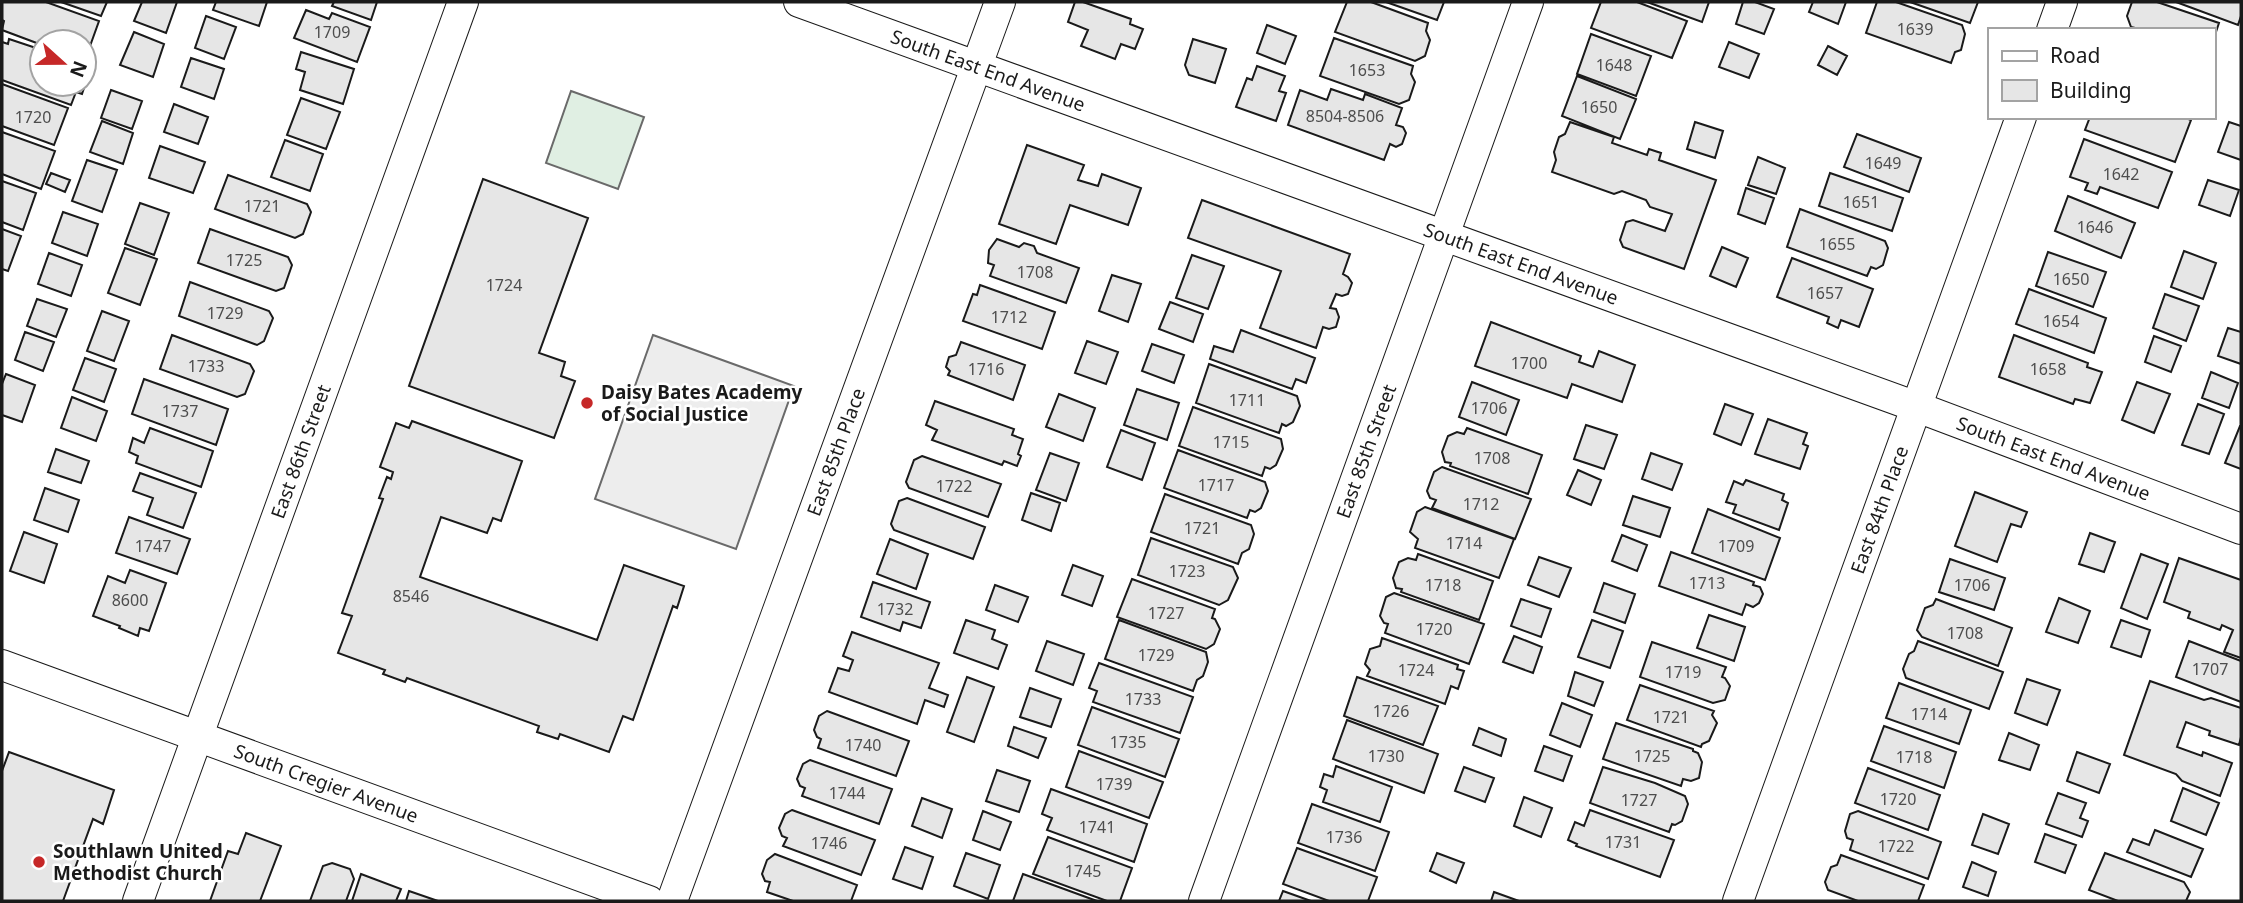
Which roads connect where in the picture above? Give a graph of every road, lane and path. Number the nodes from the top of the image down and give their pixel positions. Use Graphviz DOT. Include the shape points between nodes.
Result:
graph roads {
  1 [pos="463,2"];
  2 [pos="799,2"];
  3 [pos="1000,2"];
  4 [pos="1528,2"];
  5 [pos="2062,2"];
  6 [pos="2053,28"];
  7 [pos="976,66"];
  8 [pos="2020,119"];
  9 [pos="1442,235"];
  10 [pos="1916,407"];
  11 [pos="2241,529"];
  12 [pos="2,665"];
  13 [pos="197,736"];
  14 [pos="138,901"];
  15 [pos="649,901"];
  16 [pos="672,901"];
  17 [pos="1203,901"];
  18 [pos="1738,901"];
  1 -- 13 [label="street, East 86th Street"];
  2 -- 7 [label="street, South East End Avenue"];
  3 -- 7 [label="street, East 85th Place"];
  4 -- 9 [label="street, East 85th Street"];
  5 -- 6 [label="street"];
  7 -- 9 [label="street, South East End Avenue"];
  7 -- 16 [label="street, East 85th Place"];
  8 -- 10 [label="street, East 84th Place"];
  9 -- 10 [label="street, South East End Avenue"];
  9 -- 17 [label="street, East 85th Street"];
  10 -- 11 [label="street, South East End Avenue"];
  10 -- 18 [label="street, East 84th Place"];
  12 -- 13 [label="street, South Cregier Avenue"];
  13 -- 14 [label="street, East 86th Street"];
  13 -- 15 [label="street, South Cregier Avenue"];
}
